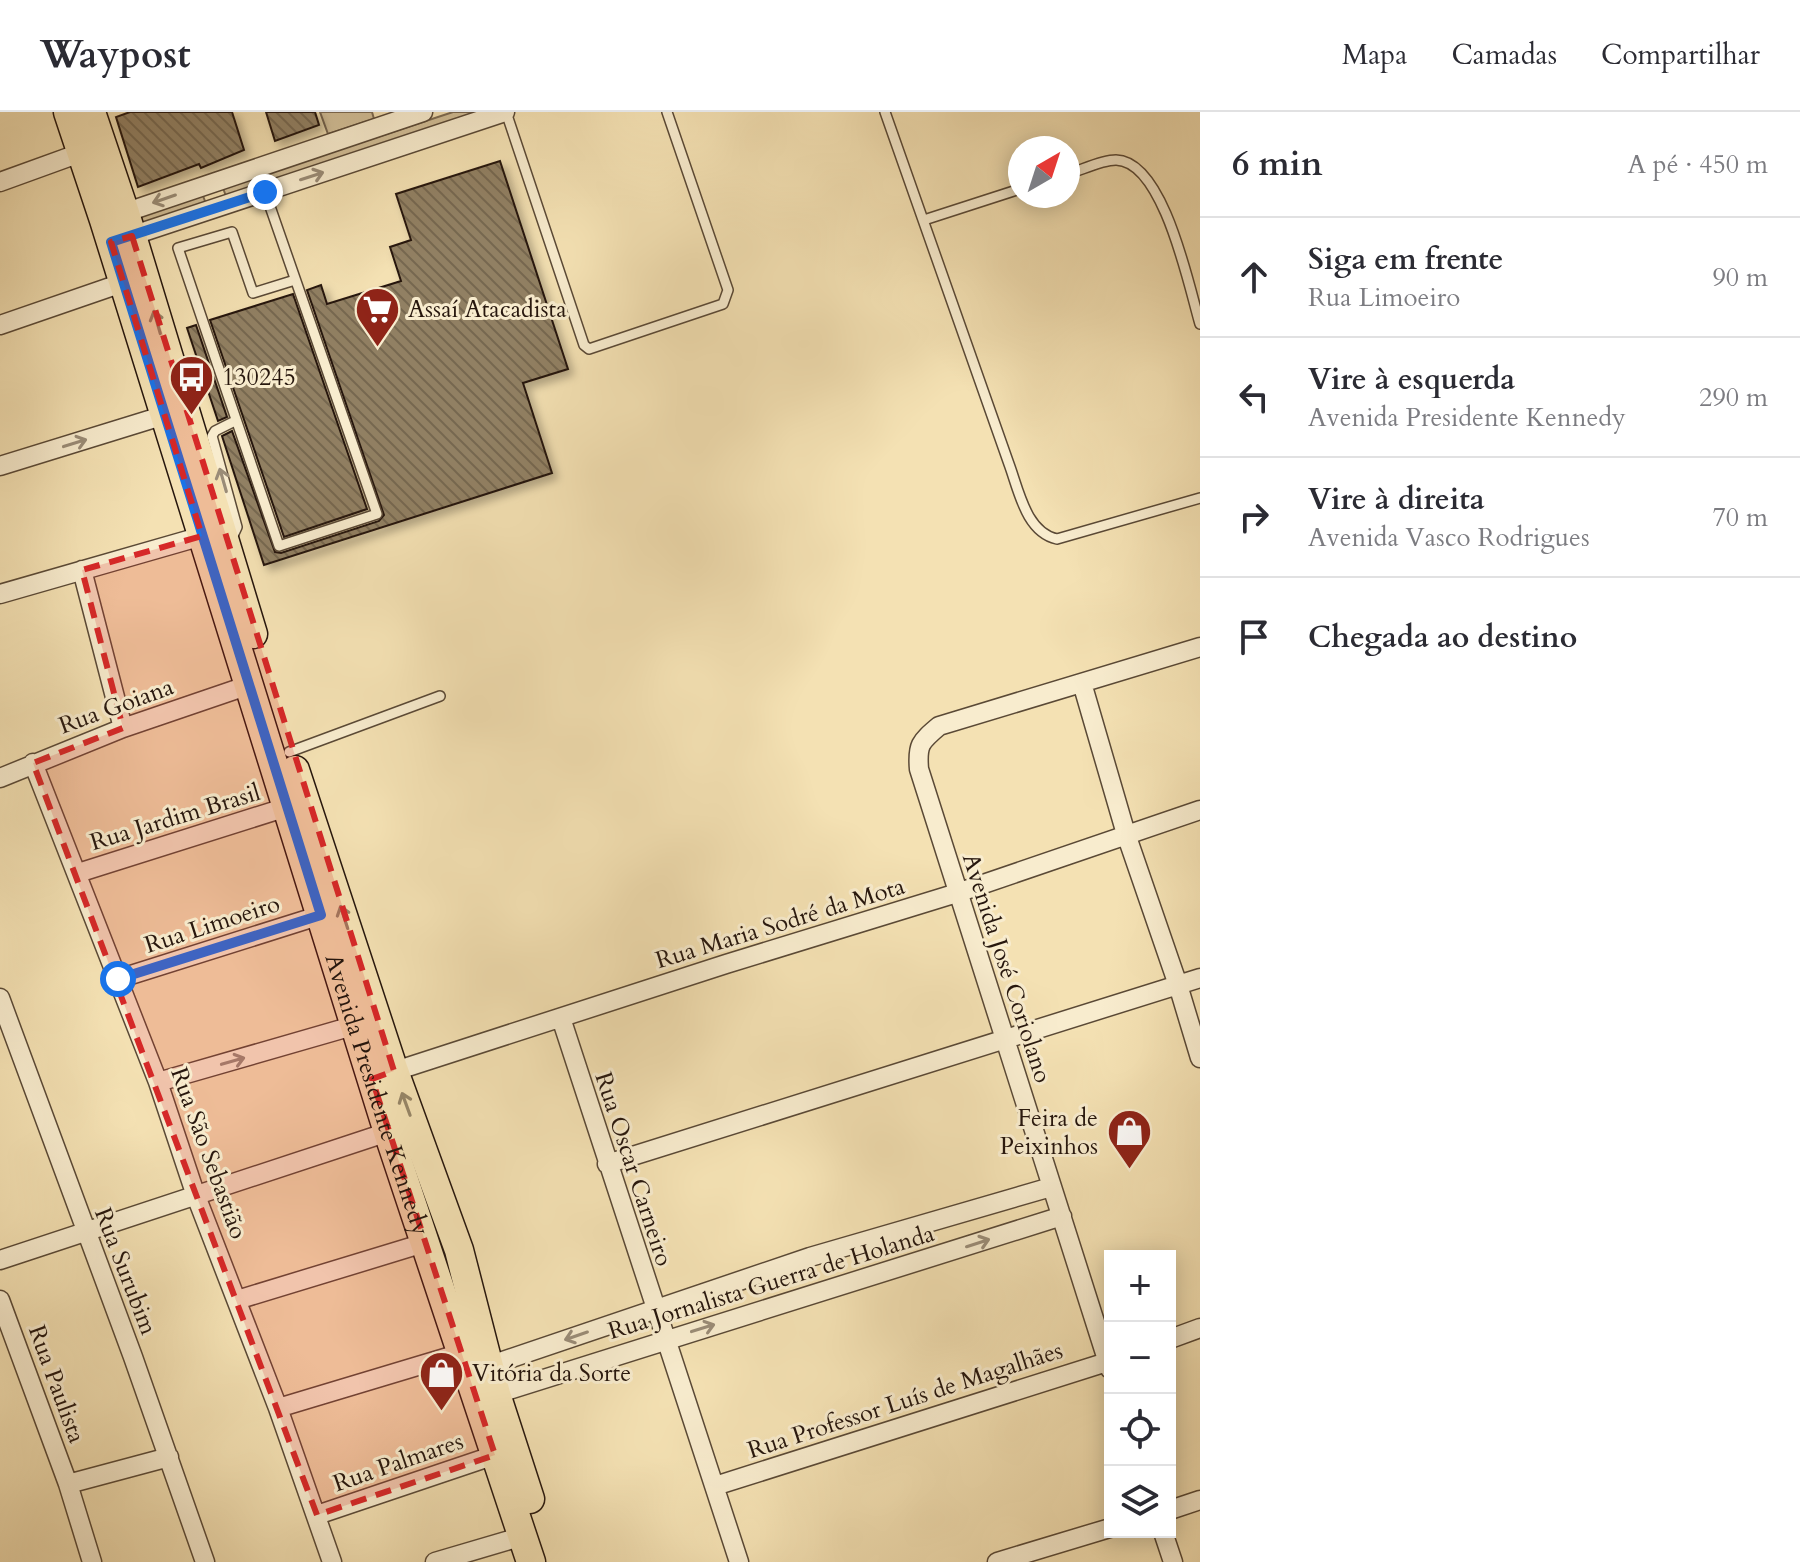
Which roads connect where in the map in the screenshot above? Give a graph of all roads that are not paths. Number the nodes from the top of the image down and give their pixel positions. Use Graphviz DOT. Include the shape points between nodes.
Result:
graph roads {
  1 [pos="68,112"];
  2 [pos="91,112"];
  3 [pos="423,112"];
  4 [pos="506,112"];
  5 [pos="667,112"];
  6 [pos="885,112"];
  7 [pos="80,153"];
  8 [pos="1080,170"];
  9 [pos="0,182"];
  10 [pos="211,183"];
  11 [pos="265,192"];
  12 [pos="1008,193"];
  13 [pos="219,208"];
  14 [pos="924,220"];
  15 [pos="118,228"];
  16 [pos="295,280"];
  17 [pos="122,283"];
  18 [pos="1200,324"];
  19 [pos="0,325"];
  20 [pos="165,415"];
  21 [pos="235,421"];
  22 [pos="0,466"];
  23 [pos="1200,498"];
  24 [pos="202,536"];
  25 [pos="227,549"];
  26 [pos="82,570"];
  27 [pos="0,594"];
  28 [pos="1200,647"];
  29 [pos="1082,683"];
  30 [pos="249,685"];
  31 [pos="440,696"];
  32 [pos="123,728"];
  33 [pos="289,752"];
  34 [pos="33,763"];
  35 [pos="0,778"];
  36 [pos="287,807"];
  37 [pos="1200,810"];
  38 [pos="1126,834"];
  39 [pos="78,873"];
  40 [pos="957,893"];
  41 [pos="321,915"];
  42 [pos="1200,978"];
  43 [pos="118,979"];
  44 [pos="1178,985"];
  45 [pos="0,998"];
  46 [pos="561,1018"];
  47 [pos="356,1025"];
  48 [pos="1007,1041"];
  49 [pos="1200,1058"];
  50 [pos="383,1075"];
  51 [pos="158,1082"];
  52 [pos="388,1132"];
  53 [pos="607,1164"];
  54 [pos="1051,1187"];
  55 [pos="196,1196"];
  56 [pos="1062,1216"];
  57 [pos="931,1221"];
  58 [pos="85,1232"];
  59 [pos="440,1250"];
  60 [pos="940,1255"];
  61 [pos="810,1257"];
  62 [pos="0,1260"];
  63 [pos="820,1292"];
  64 [pos="0,1300"];
  65 [pos="237,1300"];
  66 [pos="654,1309"];
  67 [pos="463,1320"];
  68 [pos="1200,1328"];
  69 [pos="1176,1337"];
  70 [pos="665,1339"];
  71 [pos="1104,1348"];
  72 [pos="461,1353"];
  73 [pos="488,1366"];
  74 [pos="1104,1366"];
  75 [pos="496,1394"];
  76 [pos="278,1408"];
  77 [pos="495,1455"];
  78 [pos="169,1457"];
  79 [pos="68,1484"];
  80 [pos="715,1486"];
  81 [pos="1200,1500"];
  82 [pos="1176,1508"];
  83 [pos="317,1515"];
  84 [pos="1104,1530"];
  85 [pos="1165,1538"];
  86 [pos="527,1549"];
  87 [pos="92,1562"];
  88 [pos="205,1562"];
  89 [pos="332,1562"];
  90 [pos="435,1562"];
  91 [pos="551,1562"];
  92 [pos="739,1562"];
  93 [pos="997,1562"];
  94 [pos="1173,1562"];
  1 -- 7 [label="main road, Avenida Presidente Kennedy"];
  2 -- 15 [label="main road, Avenida Presidente Kennedy"];
  3 -- 10 [label="street"];
  4 -- 5 [label="lane" via="589,349 723,304 726,298 728,290"];
  11 -- 4 [label="street, one-way"];
  6 -- 14 [label="lane"];
  7 -- 9 [label="street"];
  7 -- 15 [label="main road, Avenida Presidente Kennedy"];
  8 -- 18 [label="lane" via="1113,160 1140,170 1170,223"];
  10 -- 13 [label="street"];
  10 -- 15 [label="street, one-way"];
  11 -- 13 [label="street"];
  11 -- 16 [label="lane"];
  12 -- 14 [label="lane"];
  13 -- 15 [label="street"];
  14 -- 23 [label="lane" via="1009,464 1039,531 1057,539"];
  15 -- 17 [label="main road, Avenida Presidente Kennedy"];
  25 -- 15 [label="main road, Avenida Presidente Kennedy, one-way"];
  16 -- 21 [label="lane" via="253,293 232,232 178,248"];
  16 -- 21 [label="lane" via="377,514 279,546"];
  17 -- 19 [label="street"];
  17 -- 20 [label="main road, Avenida Presidente Kennedy"];
  22 -- 20 [label="street, one-way"];
  20 -- 24 [label="main road, Avenida Presidente Kennedy"];
  25 -- 21 [label="lane, one-way" via="237,527 212,436"];
  24 -- 26 [label="street"];
  24 -- 30 [label="main road, Avenida Presidente Kennedy"];
  25 -- 33 [label="main road, Avenida Presidente Kennedy"];
  26 -- 27 [label="street"];
  26 -- 32 [label="street"];
  28 -- 29 [label="street"];
  29 -- 38 [label="street"];
  29 -- 40 [label="street, Avenida José Coriolano" via="939,726 919,745 919,769"];
  30 -- 32 [label="street, Rua Goiana"];
  30 -- 36 [label="main road, Avenida Presidente Kennedy"];
  31 -- 33 [label="lane"];
  32 -- 34 [label="street, Rua Goiana"];
  50 -- 33 [label="main road, Avenida Presidente Kennedy, one-way"];
  34 -- 35 [label="street, Rua Goiana"];
  34 -- 39 [label="street, Rua São Sebastião"];
  36 -- 39 [label="street, Rua Jardim Brasil"];
  36 -- 41 [label="main road, Avenida Presidente Kennedy"];
  37 -- 38 [label="street, Rua Maria Sodré da Mota"];
  38 -- 40 [label="street, Rua Maria Sodré da Mota"];
  38 -- 44 [label="street"];
  39 -- 43 [label="street, Rua São Sebastião"];
  40 -- 46 [label="street, Rua Maria Sodré da Mota"];
  40 -- 48 [label="street, Avenida José Coriolano"];
  41 -- 43 [label="street, Rua Limoeiro"];
  41 -- 47 [label="main road, Avenida Presidente Kennedy"];
  42 -- 44 [label="street"];
  43 -- 51 [label="street, Rua São Sebastião"];
  44 -- 48 [label="street"];
  44 -- 49 [label="street"];
  45 -- 58 [label="street, Rua Surubim"];
  46 -- 50 [label="street, Rua Maria Sodré da Mota"];
  46 -- 53 [label="street, Rua Oscar Carneiro"];
  47 -- 50 [label="main road, Avenida Presidente Kennedy"];
  51 -- 47 [label="street, one-way"];
  48 -- 53 [label="street"];
  48 -- 54 [label="street, Avenida José Coriolano"];
  50 -- 52 [label="main road, Avenida Presidente Kennedy"];
  59 -- 50 [label="main road, Avenida Presidente Kennedy, one-way" via="415,1149"];
  51 -- 55 [label="street, Rua São Sebastião"];
  52 -- 55 [label="street"];
  52 -- 59 [label="main road, Avenida Presidente Kennedy"];
  53 -- 66 [label="street, Rua Oscar Carneiro"];
  54 -- 56 [label="street, Avenida José Coriolano"];
  54 -- 57 [label="street, Rua Jornalista Guerra de Holanda"];
  55 -- 58 [label="street"];
  55 -- 65 [label="street, Rua São Sebastião"];
  60 -- 56 [label="street, Rua Jornalista Guerra de Holanda, one-way"];
  56 -- 71 [label="street, Avenida José Coriolano"];
  57 -- 60 [label="street"];
  57 -- 61 [label="street, Rua Jornalista Guerra de Holanda"];
  58 -- 62 [label="street"];
  58 -- 78 [label="street, Rua Surubim"];
  59 -- 65 [label="street"];
  59 -- 72 [label="main road, Avenida Presidente Kennedy"];
  59 -- 73 [label="main road, Avenida Presidente Kennedy"];
  60 -- 63 [label="street, Rua Jornalista Guerra de Holanda"];
  61 -- 63 [label="street"];
  61 -- 66 [label="street, Rua Jornalista Guerra de Holanda"];
  70 -- 63 [label="street, Rua Jornalista Guerra de Holanda, one-way"];
  64 -- 79 [label="street, Rua Paulista"];
  65 -- 76 [label="street, Rua São Sebastião"];
  66 -- 70 [label="street, Rua Oscar Carneiro"];
  66 -- 73 [label="street, Rua Jornalista Guerra de Holanda, one-way"];
  67 -- 72 [label="lane, Avenida Presidente Kennedy"];
  68 -- 69 [label="street"];
  70 -- 75 [label="street, Rua Jornalista Guerra de Holanda"];
  70 -- 80 [label="street, Rua Oscar Carneiro"];
  72 -- 76 [label="street"];
  72 -- 77 [label="main road, Avenida Presidente Kennedy"];
  73 -- 75 [label="main road, Avenida Presidente Kennedy"];
  74 -- 80 [label="street, Rua Professor Luís de Magalhães"];
  75 -- 91 [label="main road, Avenida Presidente Kennedy"];
  76 -- 83 [label="street, Rua São Sebastião"];
  77 -- 83 [label="street, Rua Palmares"];
  77 -- 86 [label="main road, Avenida Presidente Kennedy"];
  78 -- 79 [label="street"];
  78 -- 88 [label="street, Rua Surubim"];
  79 -- 87 [label="street, Rua Paulista"];
  80 -- 92 [label="street, Rua Oscar Carneiro"];
  81 -- 82 [label="street"];
  83 -- 89 [label="street, Rua São Sebastião"];
  84 -- 93 [label="street"];
  85 -- 94 [label="street"];
  86 -- 90 [label="street"];
}
